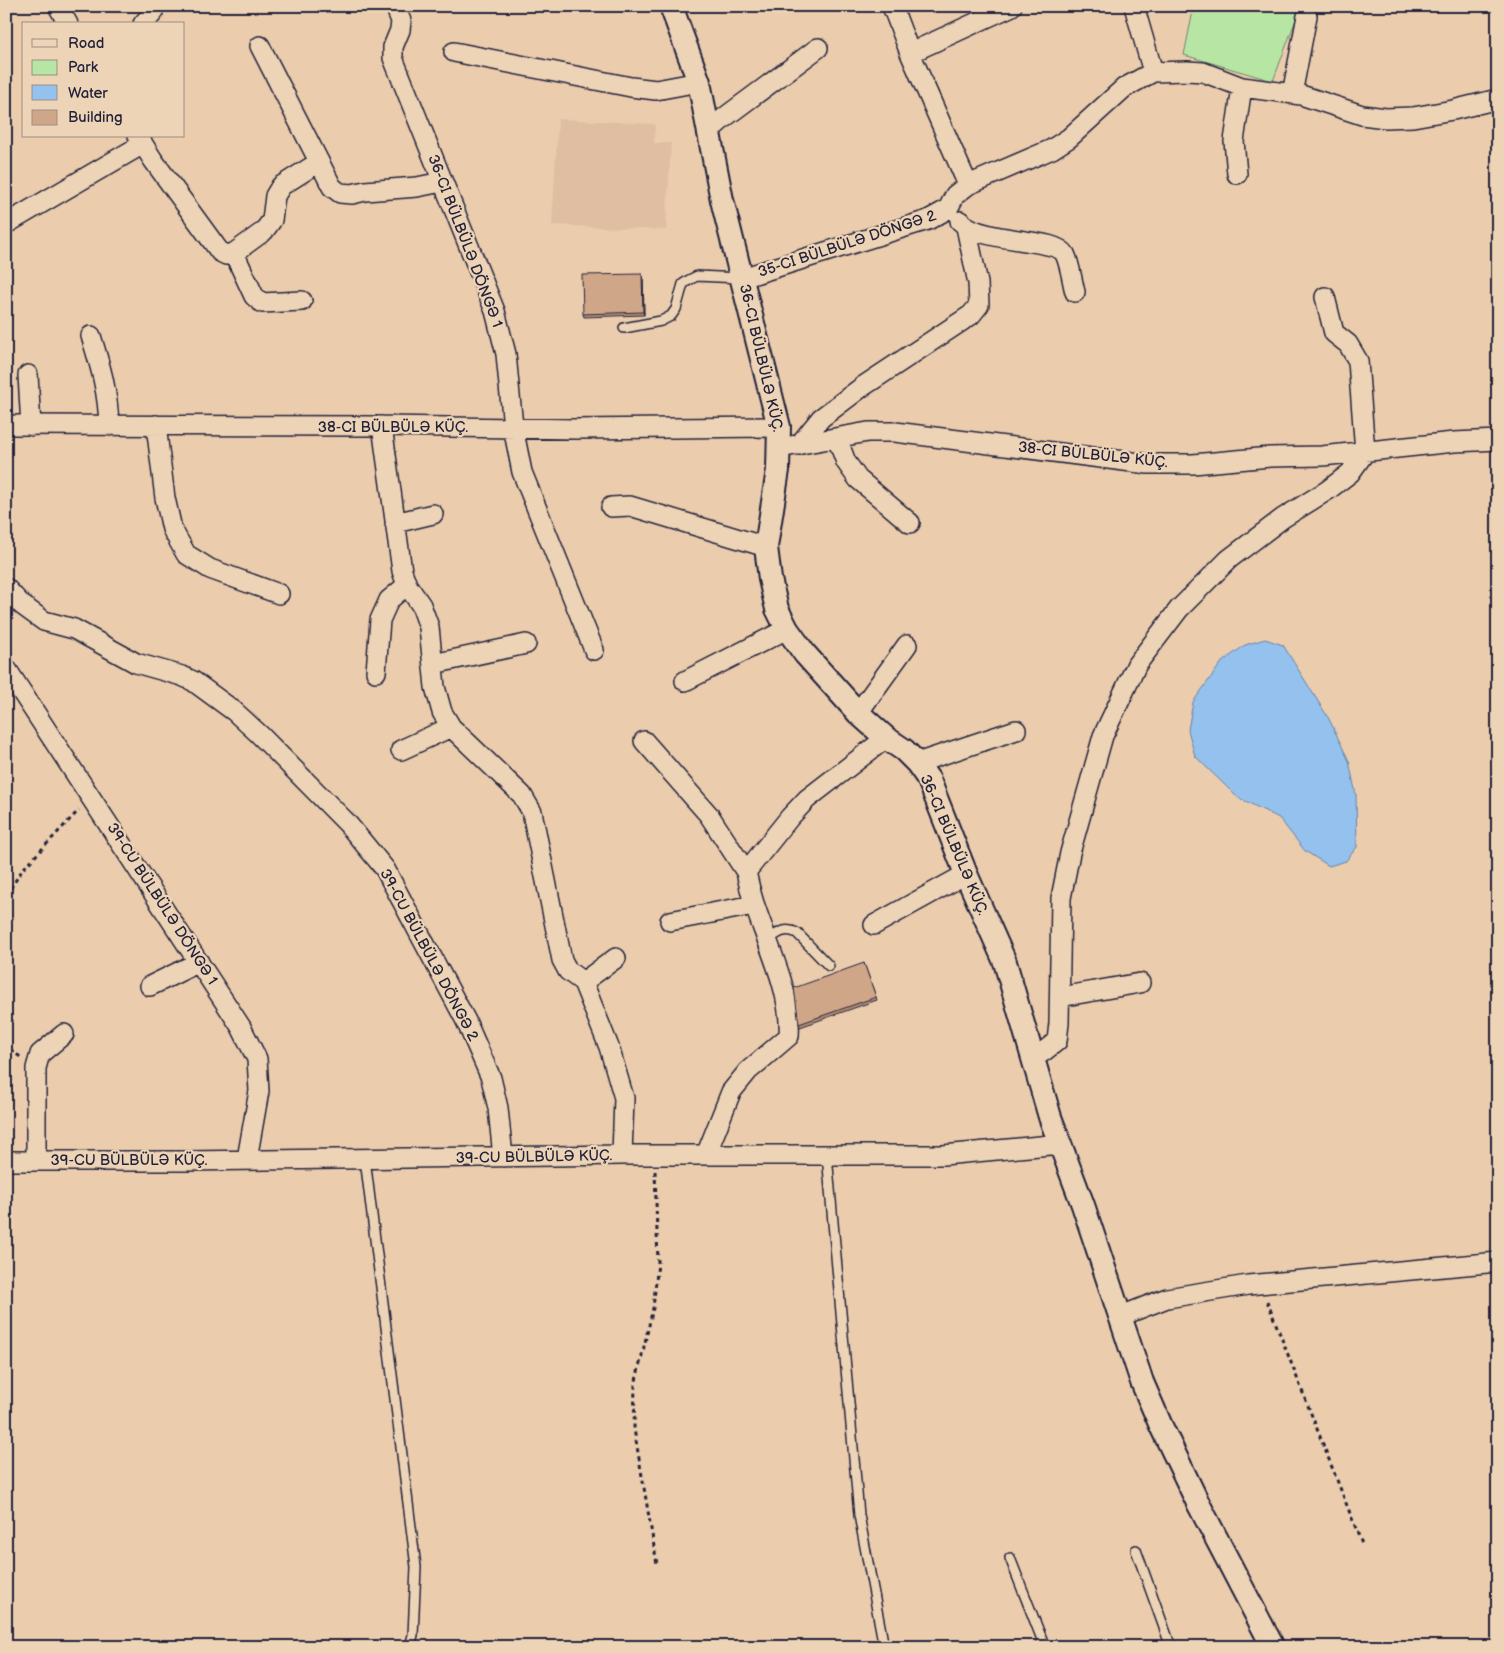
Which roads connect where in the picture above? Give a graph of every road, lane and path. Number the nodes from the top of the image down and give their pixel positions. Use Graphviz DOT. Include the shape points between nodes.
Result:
graph roads {
  1 [pos="58,6"];
  2 [pos="395,6"];
  3 [pos="672,6"];
  4 [pos="892,6"];
  5 [pos="1012,6"];
  6 [pos="1134,6"];
  7 [pos="1307,16"];
  8 [pos="67,22"];
  9 [pos="260,46"];
  10 [pos="818,48"];
  11 [pos="454,52"];
  12 [pos="910,53"];
  13 [pos="1154,72"];
  14 [pos="699,82"];
  15 [pos="1242,87"];
  16 [pos="1292,94"];
  17 [pos="1498,99"];
  18 [pos="709,131"];
  19 [pos="140,140"];
  20 [pos="319,162"];
  21 [pos="1237,174"];
  22 [pos="442,182"];
  23 [pos="968,185"];
  24 [pos="948,209"];
  25 [pos="6,224"];
  26 [pos="966,227"];
  27 [pos="234,253"];
  28 [pos="742,278"];
  29 [pos="1075,292"];
  30 [pos="1325,297"];
  31 [pos="302,301"];
  32 [pos="624,328"];
  33 [pos="91,336"];
  34 [pos="28,375"];
  35 [pos="6,425"];
  36 [pos="156,425"];
  37 [pos="31,426"];
  38 [pos="109,426"];
  39 [pos="382,426"];
  40 [pos="513,427"];
  41 [pos="837,438"];
  42 [pos="786,440"];
  43 [pos="1498,440"];
  44 [pos="1364,452"];
  45 [pos="611,507"];
  46 [pos="433,514"];
  47 [pos="396,523"];
  48 [pos="910,523"];
  49 [pos="766,547"];
  50 [pos="407,585"];
  51 [pos="6,588"];
  52 [pos="279,594"];
  53 [pos="787,629"];
  54 [pos="526,644"];
  55 [pos="907,645"];
  56 [pos="594,650"];
  57 [pos="433,664"];
  58 [pos="6,668"];
  59 [pos="376,672"];
  60 [pos="685,681"];
  61 [pos="858,713"];
  62 [pos="451,727"];
  63 [pos="1016,730"];
  64 [pos="886,738"];
  65 [pos="644,741"];
  66 [pos="401,750"];
  67 [pos="917,762"];
  68 [pos="92,797"];
  69 [pos="746,872"];
  70 [pos="966,874"];
  71 [pos="6,895"];
  72 [pos="754,905"];
  73 [pos="670,921"];
  74 [pos="874,925"];
  75 [pos="768,940"];
  76 [pos="616,958"];
  77 [pos="199,962"];
  78 [pos="829,966"];
  79 [pos="583,982"];
  80 [pos="1140,983"];
  81 [pos="150,986"];
  82 [pos="1060,997"];
  83 [pos="64,1034"];
  84 [pos="1034,1057"];
  85 [pos="1061,1144"];
  86 [pos="622,1155"];
  87 [pos="706,1155"];
  88 [pos="827,1155"];
  89 [pos="654,1156"];
  90 [pos="503,1157"];
  91 [pos="247,1159"];
  92 [pos="365,1159"];
  93 [pos="6,1161"];
  94 [pos="36,1161"];
  95 [pos="1498,1262"];
  96 [pos="1260,1284"];
  97 [pos="1121,1316"];
  98 [pos="1362,1544"];
  99 [pos="1136,1550"];
  100 [pos="1010,1558"];
  101 [pos="657,1564"];
  102 [pos="410,1647"];
  103 [pos="884,1647"];
  104 [pos="1045,1647"];
  105 [pos="1171,1647"];
  106 [pos="1272,1647"];
  1 -- 8 [label="street"];
  2 -- 22 [label="street" via="401,21 393,58"];
  3 -- 14 [label="street"];
  4 -- 12 [label="street"];
  5 -- 12 [label="street"];
  6 -- 13 [label="street"];
  7 -- 16 [label="street"];
  9 -- 20 [label="street"];
  10 -- 18 [label="street"];
  11 -- 14 [label="street" via="631,87 656,90"];
  12 -- 23 [label="street"];
  13 -- 15 [label="street, 35-CI BÜLBÜLƏ DÖNGƏ 2" via="1203,72"];
  13 -- 23 [label="street, 35-CI BÜLBÜLƏ DÖNGƏ 2" via="1124,88 1069,138"];
  14 -- 18 [label="street"];
  15 -- 16 [label="street, 35-CI BÜLBÜLƏ DÖNGƏ 2"];
  15 -- 21 [label="street" via="1234,141"];
  16 -- 17 [label="street, 35-CI BÜLBÜLƏ DÖNGƏ 2" via="1362,115 1386,118 1453,110"];
  18 -- 28 [label="street"];
  19 -- 25 [label="street"];
  19 -- 27 [label="street" via="220,252 226,255"];
  20 -- 22 [label="street" via="332,187 340,193"];
  20 -- 27 [label="street" via="281,186 275,196 272,220 264,231"];
  22 -- 40 [label="street" via="495,310 506,354"];
  23 -- 24 [label="street, 35-CI BÜLBÜLƏ DÖNGƏ 2" via="955,195"];
  24 -- 26 [label="street"];
  24 -- 28 [label="street, 35-CI BÜLBÜLƏ DÖNGƏ 2" via="928,220"];
  26 -- 29 [label="street" via="991,236 1053,245 1064,253"];
  26 -- 42 [label="street" via="978,283 979,306 971,315"];
  27 -- 31 [label="street" via="254,296 262,303"];
  28 -- 32 [label="lane" via="697,276 683,284 676,310 670,316 661,321"];
  28 -- 42 [label="street"];
  30 -- 44 [label="street" via="1334,333 1348,344 1358,361"];
  33 -- 38 [label="street" via="105,382"];
  34 -- 37 [label="street"];
  35 -- 37 [label="street, 38-CI BÜLBÜLƏ KÜÇ."];
  36 -- 38 [label="street, 38-CI BÜLBÜLƏ KÜÇ."];
  36 -- 39 [label="street, 38-CI BÜLBÜLƏ KÜÇ."];
  36 -- 52 [label="street" via="172,529 186,554 210,568"];
  37 -- 38 [label="street, 38-CI BÜLBÜLƏ KÜÇ."];
  39 -- 40 [label="street, 38-CI BÜLBÜLƏ KÜÇ."];
  39 -- 47 [label="street"];
  40 -- 42 [label="street, 38-CI BÜLBÜLƏ KÜÇ."];
  40 -- 56 [label="street" via="522,472"];
  41 -- 42 [label="street, 38-CI BÜLBÜLƏ KÜÇ."];
  41 -- 44 [label="street, 38-CI BÜLBÜLƏ KÜÇ." via="868,432 895,432 1148,464"];
  41 -- 48 [label="street" via="846,462 858,479"];
  42 -- 49 [label="street"];
  43 -- 44 [label="street, 38-CI BÜLBÜLƏ KÜÇ."];
  44 -- 82 [label="street" via="1350,473 1283,518 1229,560 1179,608 1137,664 1103,736 1070,853 1061,898"];
  45 -- 49 [label="street" via="630,506"];
  46 -- 47 [label="street"];
  47 -- 50 [label="street"];
  49 -- 53 [label="street" via="777,609"];
  50 -- 57 [label="street" via="421,604 429,627"];
  50 -- 59 [label="street" via="389,600 380,620"];
  51 -- 90 [label="street, 39-CU BÜLBÜLƏ DÖNGƏ 2" via="44,621 74,629 136,663 193,681 260,734 347,823 385,869 466,1020 491,1078"];
  53 -- 60 [label="street"];
  53 -- 61 [label="street"];
  54 -- 57 [label="street"];
  55 -- 61 [label="street"];
  57 -- 62 [label="street" via="442,712"];
  58 -- 68 [label="street, 39-CU BÜLBÜLƏ DÖNGƏ 1"];
  61 -- 64 [label="street"];
  62 -- 66 [label="street"];
  62 -- 79 [label="street" via="522,795 532,812 562,960 568,971"];
  63 -- 67 [label="street"];
  64 -- 67 [label="street"];
  64 -- 69 [label="street" via="807,799"];
  65 -- 69 [label="street" via="709,815"];
  67 -- 70 [label="street" via="929,780"];
  68 -- 71 [label="path" via="23,869"];
  68 -- 77 [label="street, 39-CU BÜLBÜLƏ DÖNGƏ 1"];
  69 -- 72 [label="street"];
  70 -- 74 [label="street"];
  70 -- 84 [label="street" via="1005,962"];
  72 -- 73 [label="street"];
  72 -- 75 [label="street"];
  75 -- 78 [label="lane" via="782,931 791,930"];
  75 -- 87 [label="street" via="786,996 789,1036 748,1071 731,1092"];
  76 -- 79 [label="street"];
  77 -- 81 [label="street"];
  77 -- 91 [label="street, 39-CU BÜLBÜLƏ DÖNGƏ 1" via="241,1027 257,1059 259,1091"];
  79 -- 86 [label="street" via="609,1047 624,1098"];
  80 -- 82 [label="street"];
  82 -- 84 [label="street" via="1057,1041"];
  83 -- 94 [label="street" via="40,1054 36,1068"];
  84 -- 85 [label="street" via="1050,1117"];
  85 -- 88 [label="street, 39-CU BÜLBÜLƏ KÜÇ." via="943,1155"];
  85 -- 97 [label="street"];
  86 -- 89 [label="street, 39-CU BÜLBÜLƏ KÜÇ."];
  86 -- 90 [label="street, 39-CU BÜLBÜLƏ KÜÇ."];
  87 -- 88 [label="street, 39-CU BÜLBÜLƏ KÜÇ."];
  87 -- 89 [label="street, 39-CU BÜLBÜLƏ KÜÇ."];
  88 -- 103 [label="lane" via="859,1515"];
  89 -- 101 [label="path" via="658,1262 653,1308 635,1385 634,1429"];
  90 -- 92 [label="street, 39-CU BÜLBÜLƏ KÜÇ."];
  91 -- 92 [label="street, 39-CU BÜLBÜLƏ KÜÇ."];
  91 -- 94 [label="street, 39-CU BÜLBÜLƏ KÜÇ."];
  92 -- 102 [label="lane" via="416,1567"];
  93 -- 94 [label="street, 39-CU BÜLBÜLƏ KÜÇ."];
  95 -- 96 [label="street"];
  96 -- 97 [label="street" via="1167,1298"];
  96 -- 98 [label="path"];
  97 -- 106 [label="street" via="1142,1382 1161,1426"];
  99 -- 105 [label="lane"];
  100 -- 104 [label="lane"];
}
